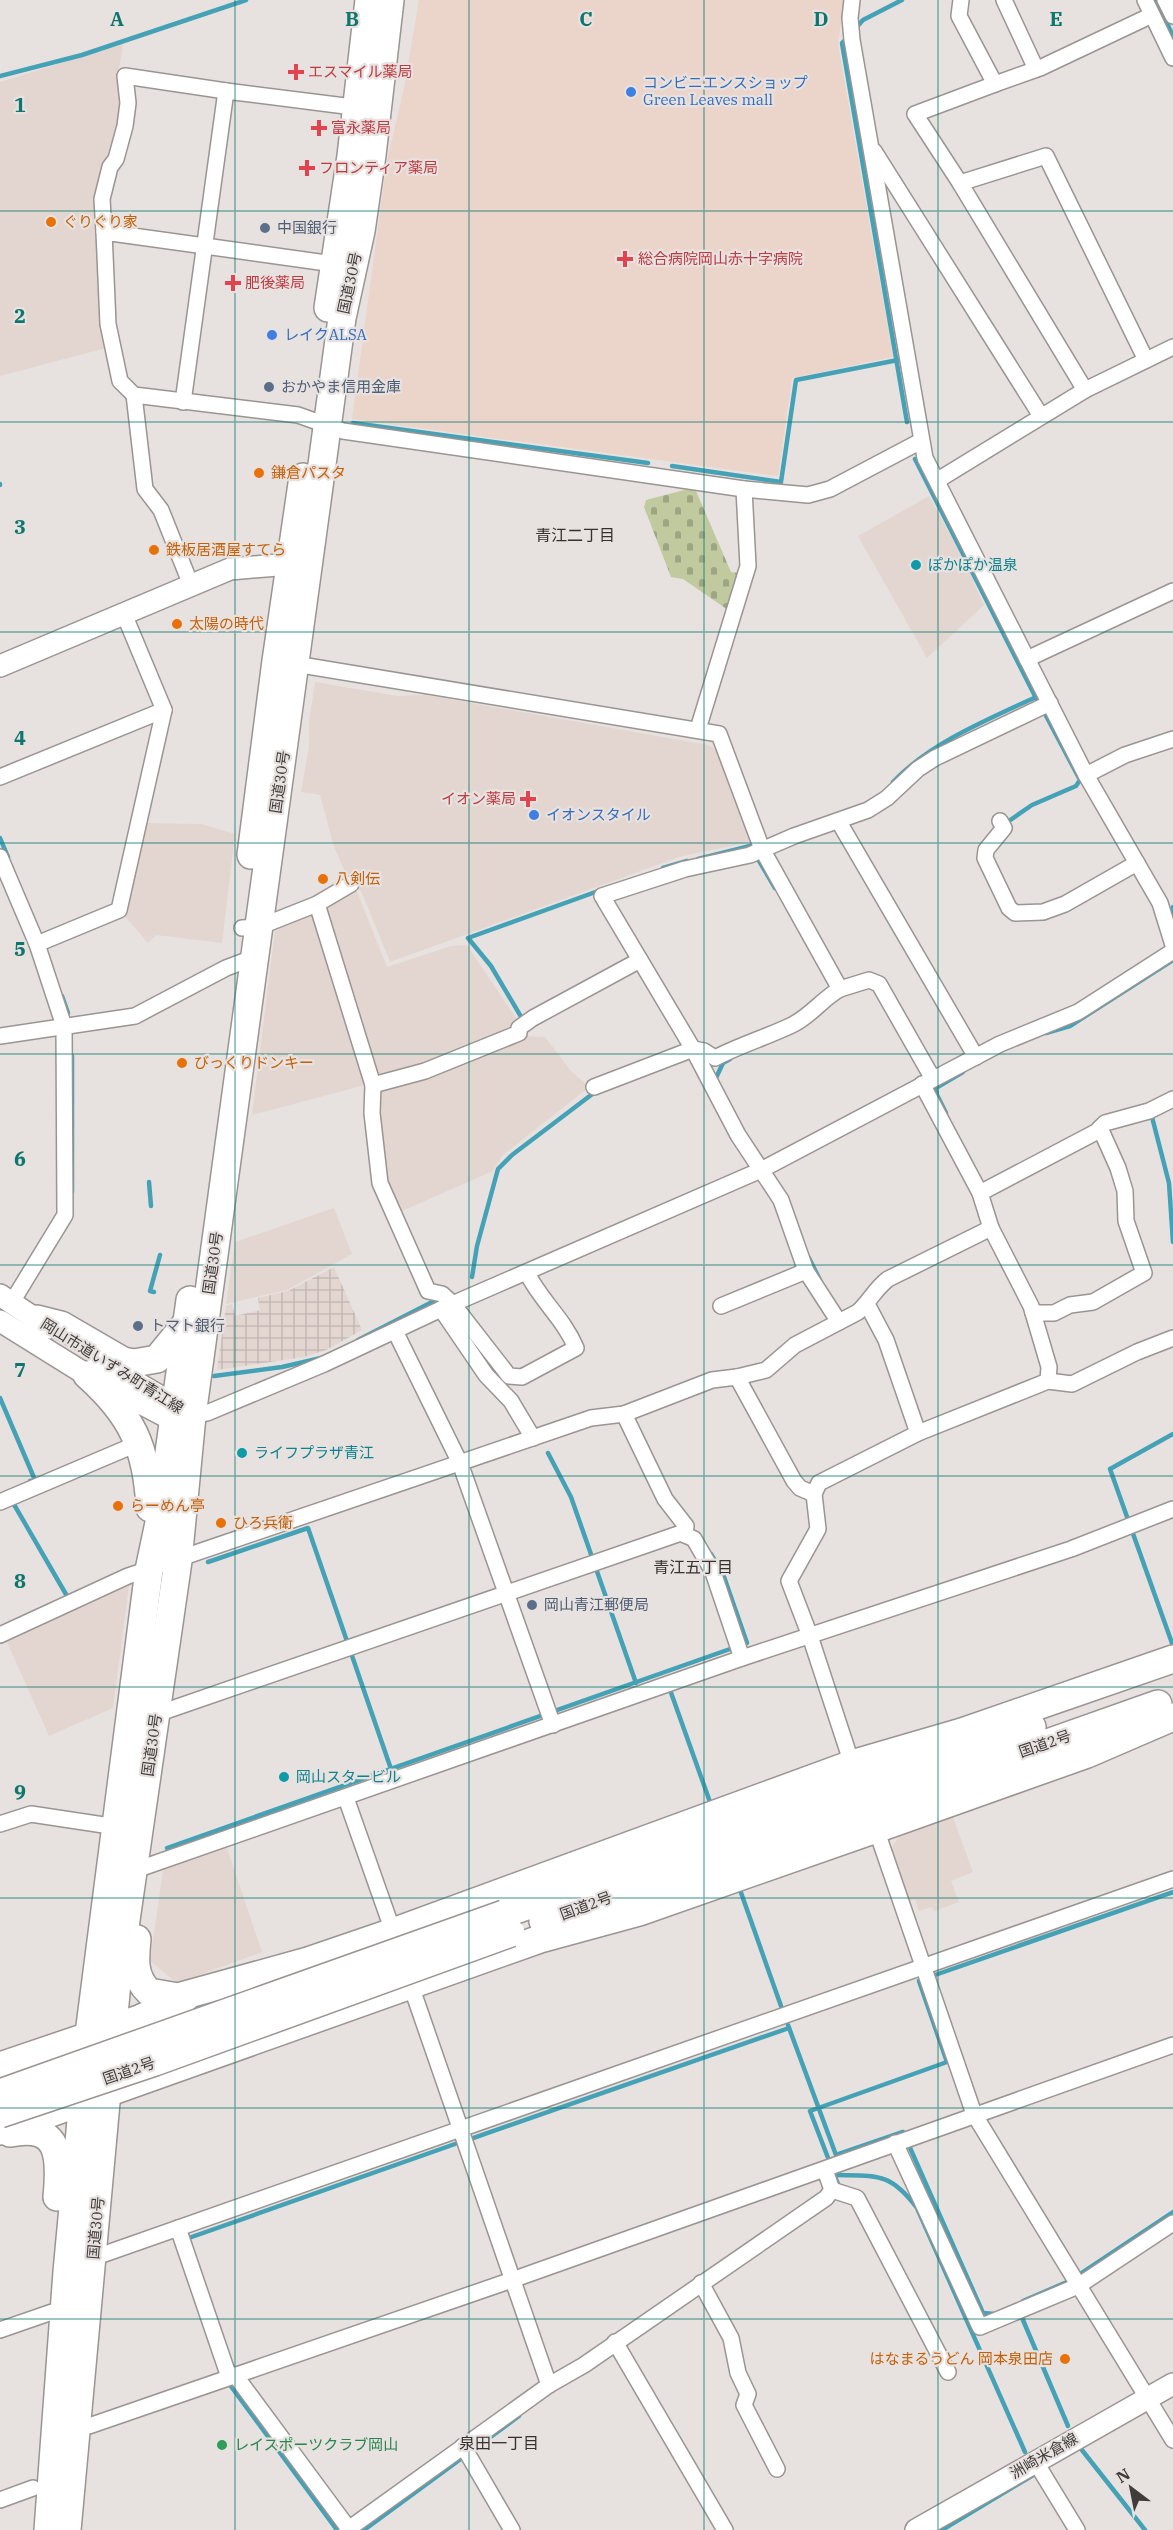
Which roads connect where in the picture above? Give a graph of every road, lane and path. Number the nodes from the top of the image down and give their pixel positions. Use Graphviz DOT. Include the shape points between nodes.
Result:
graph roads {
  1 [pos="369,0"];
  2 [pos="390,0"];
  3 [pos="852,0"];
  4 [pos="963,0"];
  5 [pos="1004,0"];
  6 [pos="1145,0"];
  7 [pos="1166,0"];
  8 [pos="1152,15"];
  9 [pos="1173,16"];
  10 [pos="1173,58"];
  11 [pos="1036,69"];
  12 [pos="995,84"];
  13 [pos="226,91"];
  14 [pos="366,108"];
  15 [pos="870,144"];
  16 [pos="960,183"];
  17 [pos="104,232"];
  18 [pos="206,248"];
  19 [pos="344,265"];
  20 [pos="1173,347"];
  21 [pos="1146,360"];
  22 [pos="1085,390"];
  23 [pos="134,395"];
  24 [pos="183,402"];
  25 [pos="1041,416"];
  26 [pos="320,423"];
  27 [pos="921,441"];
  28 [pos="938,480"];
  29 [pos="744,489"];
  30 [pos="290,564"];
  31 [pos="191,585"];
  32 [pos="1173,591"];
  33 [pos="124,614"];
  34 [pos="1027,659"];
  35 [pos="286,663"];
  36 [pos="0,666"];
  37 [pos="1045,706"];
  38 [pos="164,710"];
  39 [pos="698,729"];
  40 [pos="1173,739"];
  41 [pos="1086,775"];
  42 [pos="0,777"];
  43 [pos="1000,820"];
  44 [pos="839,822"];
  45 [pos="758,848"];
  46 [pos="0,857"];
  47 [pos="1137,863"];
  48 [pos="351,884"];
  49 [pos="5,888"];
  50 [pos="1167,901"];
  51 [pos="317,904"];
  52 [pos="250,927"];
  53 [pos="37,944"];
  54 [pos="1173,945"];
  55 [pos="1173,951"];
  56 [pos="247,959"];
  57 [pos="640,960"];
  58 [pos="837,990"];
  59 [pos="64,1026"];
  60 [pos="0,1036"];
  61 [pos="695,1053"];
  62 [pos="976,1057"];
  63 [pos="928,1082"];
  64 [pos="373,1085"];
  65 [pos="594,1087"];
  66 [pos="1173,1099"];
  67 [pos="1101,1128"];
  68 [pos="761,1170"];
  69 [pos="980,1193"];
  70 [pos="991,1228"];
  71 [pos="806,1271"];
  72 [pos="527,1273"];
  73 [pos="6,1298"];
  74 [pos="721,1306"];
  75 [pos="447,1307"];
  76 [pos="869,1309"];
  77 [pos="1033,1313"];
  78 [pos="37,1319"];
  79 [pos="0,1321"];
  80 [pos="839,1322"];
  81 [pos="186,1323"];
  82 [pos="394,1331"];
  83 [pos="1173,1338"];
  84 [pos="87,1375"];
  85 [pos="737,1377"];
  86 [pos="1048,1381"];
  87 [pos="180,1413"];
  88 [pos="624,1414"];
  89 [pos="918,1433"];
  90 [pos="533,1438"];
  91 [pos="139,1443"];
  92 [pos="460,1463"];
  93 [pos="814,1494"];
  94 [pos="0,1502"];
  95 [pos="1173,1509"];
  96 [pos="685,1535"];
  97 [pos="178,1561"];
  98 [pos="150,1562"];
  99 [pos="506,1594"];
  100 [pos="0,1635"];
  101 [pos="810,1636"];
  102 [pos="740,1651"];
  103 [pos="1173,1659"];
  104 [pos="1173,1677"];
  105 [pos="1170,1712"];
  106 [pos="157,1714"];
  107 [pos="550,1717"];
  108 [pos="962,1732"];
  109 [pos="852,1764"];
  110 [pos="346,1798"];
  111 [pos="0,1823"];
  112 [pos="117,1827"];
  113 [pos="876,1829"];
  114 [pos="646,1863"];
  115 [pos="134,1870"];
  116 [pos="1173,1880"];
  117 [pos="508,1923"];
  118 [pos="393,1932"];
  119 [pos="926,1968"];
  120 [pos="411,1986"];
  121 [pos="206,1990"];
  122 [pos="100,2031"];
  123 [pos="1173,2045"];
  124 [pos="0,2066"];
  125 [pos="0,2092"];
  126 [pos="109,2092"];
  127 [pos="83,2102"];
  128 [pos="0,2114"];
  129 [pos="974,2114"];
  130 [pos="461,2130"];
  131 [pos="0,2133"];
  132 [pos="903,2140"];
  133 [pos="830,2168"];
  134 [pos="837,2191"];
  135 [pos="1173,2223"];
  136 [pos="181,2236"];
  137 [pos="93,2258"];
  138 [pos="66,2272"];
  139 [pos="512,2280"];
  140 [pos="1078,2286"];
  141 [pos="703,2287"];
  142 [pos="52,2313"];
  143 [pos="0,2330"];
  144 [pos="618,2346"];
  145 [pos="948,2372"];
  146 [pos="232,2376"];
  147 [pos="1173,2384"];
  148 [pos="549,2385"];
  149 [pos="1146,2398"];
  150 [pos="89,2426"];
  151 [pos="1173,2440"];
  152 [pos="466,2451"];
  153 [pos="1035,2461"];
  154 [pos="777,2469"];
  155 [pos="33,2488"];
  156 [pos="0,2500"];
  157 [pos="57,2529"];
  158 [pos="348,2530"];
  159 [pos="512,2530"];
  160 [pos="725,2530"];
  161 [pos="916,2530"];
  162 [pos="1077,2530"];
  1 -- 14 [label="highway, 国道30号"];
  2 -- 14 [label="highway, 国道30号"];
  3 -- 15 [label="street" via="852,34"];
  4 -- 12 [label="street" via="959,16"];
  5 -- 11 [label="street"];
  6 -- 8 [label="street"];
  7 -- 9 [label="street"];
  8 -- 10 [label="street"];
  8 -- 11 [label="street"];
  11 -- 12 [label="street"];
  12 -- 16 [label="street" via="915,114"];
  13 -- 14 [label="street"];
  13 -- 17 [label="street" via="125,76 125,126 102,199"];
  13 -- 18 [label="street"];
  14 -- 19 [label="highway, 国道30号"];
  15 -- 25 [label="street"];
  15 -- 27 [label="street"];
  16 -- 21 [label="street" via="1046,156"];
  16 -- 22 [label="street"];
  17 -- 18 [label="street"];
  17 -- 23 [label="street" via="108,324 120,381"];
  18 -- 19 [label="street"];
  18 -- 24 [label="street"];
  19 -- 26 [label="highway, 国道30号"];
  20 -- 21 [label="street"];
  21 -- 22 [label="street"];
  22 -- 25 [label="street"];
  23 -- 24 [label="street"];
  23 -- 31 [label="street" via="145,489 161,510"];
  24 -- 26 [label="street" via="298,415"];
  25 -- 28 [label="street"];
  26 -- 29 [label="street" via="343,430"];
  26 -- 30 [label="highway, 国道30号"];
  26 -- 35 [label="highway, 国道30号"];
  27 -- 28 [label="street"];
  27 -- 29 [label="street" via="830,489 808,495"];
  28 -- 34 [label="street"];
  29 -- 39 [label="street" via="748,566"];
  30 -- 31 [label="street" via="239,567"];
  30 -- 35 [label="highway, 国道30号"];
  31 -- 33 [label="street"];
  32 -- 34 [label="street"];
  33 -- 36 [label="street"];
  33 -- 38 [label="street"];
  34 -- 37 [label="street"];
  35 -- 39 [label="street"];
  35 -- 52 [label="highway, 国道30号"];
  37 -- 41 [label="street"];
  37 -- 44 [label="street" via="935,758 887,798"];
  38 -- 42 [label="street"];
  38 -- 53 [label="street" via="119,910"];
  39 -- 45 [label="street" via="718,734"];
  40 -- 41 [label="street" via="1125,755"];
  41 -- 47 [label="street"];
  43 -- 47 [label="street" via="1004,828 986,850 985,858 1015,913 1043,912 1065,904"];
  44 -- 45 [label="street"];
  44 -- 62 [label="street"];
  45 -- 57 [label="street" via="602,896"];
  45 -- 58 [label="street"];
  46 -- 49 [label="street"];
  47 -- 50 [label="street"];
  48 -- 51 [label="street"];
  49 -- 53 [label="street"];
  50 -- 54 [label="street"];
  51 -- 52 [label="street"];
  51 -- 64 [label="street"];
  52 -- 56 [label="highway, 国道30号"];
  53 -- 59 [label="street"];
  55 -- 62 [label="street" via="1078,1012"];
  56 -- 59 [label="street" via="135,1016"];
  56 -- 81 [label="highway, 国道30号"];
  56 -- 87 [label="highway, 国道30号"];
  57 -- 61 [label="street"];
  57 -- 64 [label="street" via="533,1018 519,1032 425,1071"];
  58 -- 61 [label="street" via="817,1009 792,1024 715,1058 705,1051"];
  58 -- 63 [label="street" via="869,980 879,984"];
  59 -- 60 [label="street"];
  59 -- 73 [label="street" via="65,1215"];
  61 -- 65 [label="street"];
  61 -- 68 [label="street"];
  62 -- 63 [label="street"];
  63 -- 68 [label="street"];
  63 -- 69 [label="street"];
  64 -- 75 [label="street" via="380,1183 428,1291 442,1294"];
  66 -- 67 [label="street" via="1149,1111 1105,1123"];
  67 -- 69 [label="street"];
  67 -- 77 [label="street" via="1125,1191 1126,1221 1144,1273 1093,1302 1070,1305 1054,1314"];
  68 -- 71 [label="street" via="781,1200"];
  68 -- 72 [label="street"];
  69 -- 70 [label="street"];
  70 -- 76 [label="street" via="888,1279 874,1289"];
  70 -- 77 [label="street"];
  71 -- 74 [label="street"];
  71 -- 80 [label="street"];
  72 -- 75 [label="street"];
  72 -- 75 [label="street" via="536,1292 567,1327 576,1348 522,1377 510,1376"];
  73 -- 78 [label="street, 岡山市道いずみ町青江線"];
  75 -- 82 [label="street"];
  75 -- 90 [label="street" via="486,1375 511,1401"];
  76 -- 80 [label="street"];
  76 -- 89 [label="street" via="886,1340"];
  77 -- 86 [label="street" via="1049,1367"];
  78 -- 81 [label="highway" via="61,1325 123,1361 134,1363 157,1359"];
  78 -- 87 [label="street, 岡山市道いずみ町青江線"];
  79 -- 84 [label="street, 岡山市道いずみ町青江線"];
  80 -- 85 [label="street" via="795,1345 766,1370"];
  81 -- 87 [label="highway, 国道30号"];
  82 -- 87 [label="street" via="207,1413"];
  82 -- 92 [label="street"];
  83 -- 86 [label="street" via="1072,1384"];
  84 -- 87 [label="street, 岡山市道いずみ町青江線"];
  84 -- 91 [label="highway" via="122,1409"];
  85 -- 88 [label="street" via="712,1380"];
  85 -- 93 [label="street" via="794,1481"];
  86 -- 89 [label="street"];
  87 -- 97 [label="highway, 国道30号"];
  87 -- 98 [label="highway, 国道30号"];
  88 -- 90 [label="street" via="591,1418"];
  88 -- 96 [label="street" via="665,1498 686,1526"];
  89 -- 93 [label="street" via="819,1483"];
  90 -- 92 [label="street"];
  91 -- 94 [label="street"];
  91 -- 98 [label="highway" via="149,1487"];
  92 -- 97 [label="street"];
  92 -- 99 [label="street"];
  93 -- 101 [label="street" via="818,1529 789,1581"];
  95 -- 101 [label="street" via="1071,1549"];
  96 -- 99 [label="street" via="681,1533"];
  96 -- 102 [label="street" via="694,1539 713,1572"];
  97 -- 98 [label="street"];
  97 -- 106 [label="highway, 国道30号"];
  98 -- 100 [label="street"];
  98 -- 112 [label="highway, 国道30号"];
  99 -- 106 [label="street"];
  99 -- 107 [label="street"];
  101 -- 102 [label="street"];
  101 -- 109 [label="street"];
  102 -- 107 [label="street" via="668,1684"];
  103 -- 108 [label="highway"];
  104 -- 114 [label="highway, 国道2号"];
  105 -- 113 [label="highway" via="1087,1754"];
  105 -- 117 [label="highway, 国道2号" via="965,1771"];
  106 -- 115 [label="highway, 国道30号"];
  107 -- 110 [label="street"];
  108 -- 109 [label="highway"];
  108 -- 114 [label="highway" via="906,1758 740,1817"];
  109 -- 118 [label="highway"];
  110 -- 115 [label="street"];
  110 -- 118 [label="street"];
  111 -- 112 [label="street" via="31,1814"];
  112 -- 122 [label="highway, 国道30号"];
  113 -- 119 [label="street"];
  113 -- 120 [label="highway" via="639,1912 540,1939"];
  114 -- 117 [label="highway, 国道2号"];
  115 -- 121 [label="highway" via="140,1906 134,1963 141,1984 149,1992 164,1996"];
  115 -- 122 [label="highway, 国道30号"];
  116 -- 119 [label="street"];
  117 -- 125 [label="highway, 国道2号, bridge"];
  117 -- 128 [label="highway, 国道2号, bridge" via="166,2058"];
  118 -- 120 [label="street"];
  118 -- 121 [label="highway"];
  119 -- 129 [label="street"];
  119 -- 130 [label="street"];
  120 -- 126 [label="highway"];
  120 -- 130 [label="street"];
  121 -- 122 [label="highway"];
  122 -- 124 [label="highway"];
  122 -- 126 [label="highway, 国道30号"];
  122 -- 127 [label="highway, 国道30号"];
  123 -- 129 [label="street"];
  126 -- 127 [label="highway"];
  126 -- 137 [label="highway, 国道30号"];
  127 -- 131 [label="highway"];
  127 -- 138 [label="highway, 国道30号"];
  129 -- 132 [label="street"];
  129 -- 140 [label="street"];
  130 -- 136 [label="street"];
  130 -- 139 [label="street"];
  131 -- 138 [label="highway" via="30,2129 42,2132 57,2151 58,2189 52,2244"];
  132 -- 133 [label="street"];
  132 -- 140 [label="street" via="980,2327"];
  133 -- 134 [label="street"];
  133 -- 139 [label="street"];
  134 -- 141 [label="street"];
  134 -- 145 [label="street" via="857,2198"];
  135 -- 140 [label="street"];
  136 -- 137 [label="street"];
  136 -- 146 [label="street"];
  137 -- 150 [label="highway" via="96,2336"];
  137 -- 157 [label="highway, 国道30号"];
  138 -- 142 [label="highway"];
  138 -- 157 [label="highway, 国道30号"];
  139 -- 146 [label="street"];
  139 -- 148 [label="street"];
  140 -- 149 [label="street"];
  141 -- 144 [label="street"];
  141 -- 154 [label="street" via="731,2338 738,2373 748,2394 744,2406"];
  142 -- 143 [label="street"];
  142 -- 155 [label="highway"];
  144 -- 148 [label="street"];
  144 -- 160 [label="street"];
  146 -- 150 [label="street"];
  146 -- 158 [label="street"];
  147 -- 149 [label="street, 洲崎米倉線"];
  148 -- 152 [label="street"];
  149 -- 151 [label="street"];
  149 -- 153 [label="street, 洲崎米倉線"];
  150 -- 157 [label="highway"];
  152 -- 158 [label="street"];
  152 -- 159 [label="street"];
  153 -- 161 [label="street, 洲崎米倉線"];
  153 -- 162 [label="street"];
  155 -- 156 [label="street"];
  155 -- 157 [label="highway"];
}
